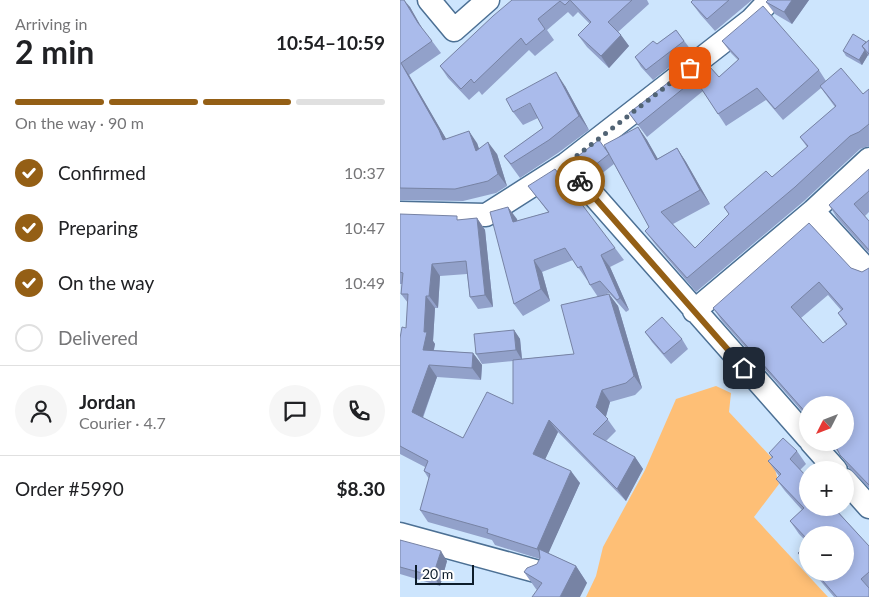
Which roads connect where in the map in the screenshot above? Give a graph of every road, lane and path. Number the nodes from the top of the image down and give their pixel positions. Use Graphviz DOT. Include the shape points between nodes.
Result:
graph roads {
  1 [pos="429,0"];
  2 [pos="488,0"];
  3 [pos="770,0"];
  4 [pos="869,159"];
  5 [pos="566,164"];
  6 [pos="813,210"];
  7 [pos="400,213"];
  8 [pos="869,272"];
  9 [pos="694,311"];
  10 [pos="799,428"];
  11 [pos="819,451"];
  12 [pos="828,461"];
  13 [pos="854,490"];
  14 [pos="869,507"];
  15 [pos="400,534"];
  16 [pos="540,572"];
  1 -- 2 [label="street" via="454,30"];
  3 -- 5 [label="street" via="751,20"];
  4 -- 6 [label="street"];
  5 -- 7 [label="street" via="486,214"];
  5 -- 9 [label="street"];
  6 -- 8 [label="street"];
  6 -- 9 [label="street"];
  9 -- 10 [label="street"];
  11 -- 12 [label="street"];
  13 -- 14 [label="street"];
  15 -- 16 [label="street"];
}
